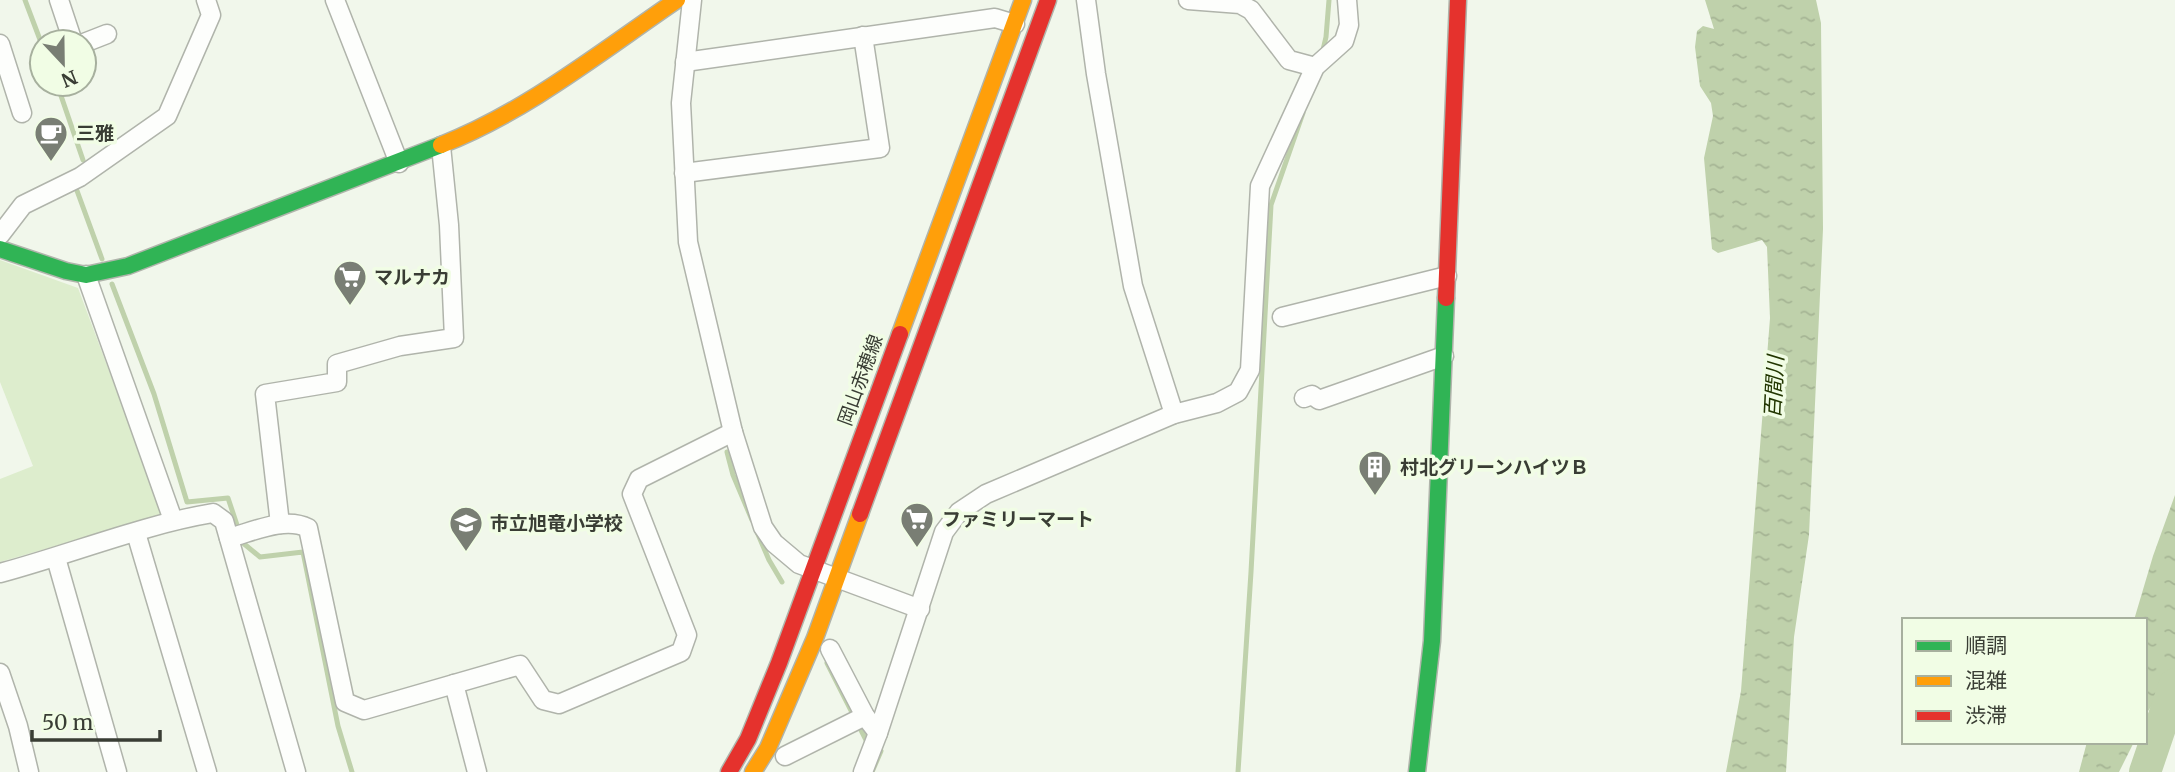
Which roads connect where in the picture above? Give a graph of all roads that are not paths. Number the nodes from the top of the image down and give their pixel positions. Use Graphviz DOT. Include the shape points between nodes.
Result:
graph roads {
  1 [pos="59,0"];
  2 [pos="206,0"];
  3 [pos="335,0"];
  4 [pos="677,0"];
  5 [pos="692,0"];
  6 [pos="1023,0"];
  7 [pos="1048,0"];
  8 [pos="1086,0"];
  9 [pos="1188,0"];
  10 [pos="1347,0"];
  11 [pos="1458,0"];
  12 [pos="1015,24"];
  13 [pos="69,28"];
  14 [pos="107,34"];
  15 [pos="863,36"];
  16 [pos="98,38"];
  17 [pos="0,44"];
  18 [pos="685,62"];
  19 [pos="1315,67"];
  20 [pos="22,113"];
  21 [pos="440,146"];
  22 [pos="398,163"];
  23 [pos="684,173"];
  24 [pos="0,235"];
  25 [pos="0,249"];
  26 [pos="86,275"];
  27 [pos="1447,276"];
  28 [pos="1282,317"];
  29 [pos="1444,356"];
  30 [pos="1304,398"];
  31 [pos="1174,414"];
  32 [pos="733,432"];
  33 [pos="173,520"];
  34 [pos="280,524"];
  35 [pos="136,533"];
  36 [pos="229,538"];
  37 [pos="56,558"];
  38 [pos="812,569"];
  39 [pos="0,573"];
  40 [pos="836,579"];
  41 [pos="920,609"];
  42 [pos="830,649"];
  43 [pos="0,673"];
  44 [pos="454,684"];
  45 [pos="859,719"];
  46 [pos="875,742"];
  47 [pos="785,756"];
  48 [pos="29,772"];
  49 [pos="117,772"];
  50 [pos="207,772"];
  51 [pos="296,772"];
  52 [pos="477,772"];
  53 [pos="729,772"];
  54 [pos="753,772"];
  55 [pos="863,772"];
  56 [pos="1417,772"];
  1 -- 13 [label="street"];
  2 -- 24 [label="street" via="211,15 167,116 80,177 23,205"];
  3 -- 22 [label="street"];
  4 -- 21 [label="main road" via="507,116"];
  5 -- 18 [label="street"];
  6 -- 12 [label="main road, 岡山赤穂線"];
  7 -- 40 [label="main road"];
  8 -- 31 [label="street" via="1133,286"];
  9 -- 19 [label="street" via="1240,4 1251,10 1289,60"];
  10 -- 19 [label="street" via="1349,25 1344,41"];
  11 -- 27 [label="main road"];
  12 -- 15 [label="street" via="995,18"];
  12 -- 38 [label="main road, 岡山赤穂線"];
  14 -- 16 [label="street"];
  15 -- 18 [label="street"];
  15 -- 23 [label="street" via="880,148"];
  17 -- 20 [label="street"];
  18 -- 23 [label="street" via="681,103"];
  19 -- 31 [label="street" via="1260,186 1250,370 1238,392 1217,403"];
  21 -- 22 [label="main road"];
  21 -- 34 [label="street" via="454,338 400,346 337,364 337,382 265,394"];
  22 -- 26 [label="main road" via="128,265"];
  23 -- 32 [label="street" via="688,242"];
  25 -- 26 [label="main road"];
  26 -- 33 [label="street"];
  27 -- 28 [label="street"];
  27 -- 29 [label="main road"];
  29 -- 30 [label="street" via="1319,400 1312,395"];
  29 -- 56 [label="main road" via="1432,641"];
  31 -- 41 [label="street" via="986,494 959,512 944,532"];
  32 -- 38 [label="street" via="763,527 788,556"];
  32 -- 44 [label="street" via="639,480 632,494 687,635 681,652 559,704 543,700 520,664"];
  33 -- 35 [label="street"];
  33 -- 36 [label="street" via="213,513 224,521"];
  34 -- 36 [label="street"];
  34 -- 44 [label="street" via="298,523 308,528 345,702 364,710"];
  35 -- 37 [label="street"];
  35 -- 50 [label="street"];
  36 -- 51 [label="street"];
  37 -- 39 [label="street"];
  37 -- 49 [label="street"];
  38 -- 40 [label="street"];
  38 -- 53 [label="main road, 岡山赤穂線" via="764,701"];
  40 -- 41 [label="street"];
  40 -- 54 [label="main road" via="797,681"];
  41 -- 46 [label="street"];
  42 -- 45 [label="street"];
  43 -- 48 [label="street"];
  44 -- 52 [label="street"];
  45 -- 46 [label="street"];
  45 -- 47 [label="street"];
  46 -- 55 [label="street"];
}
